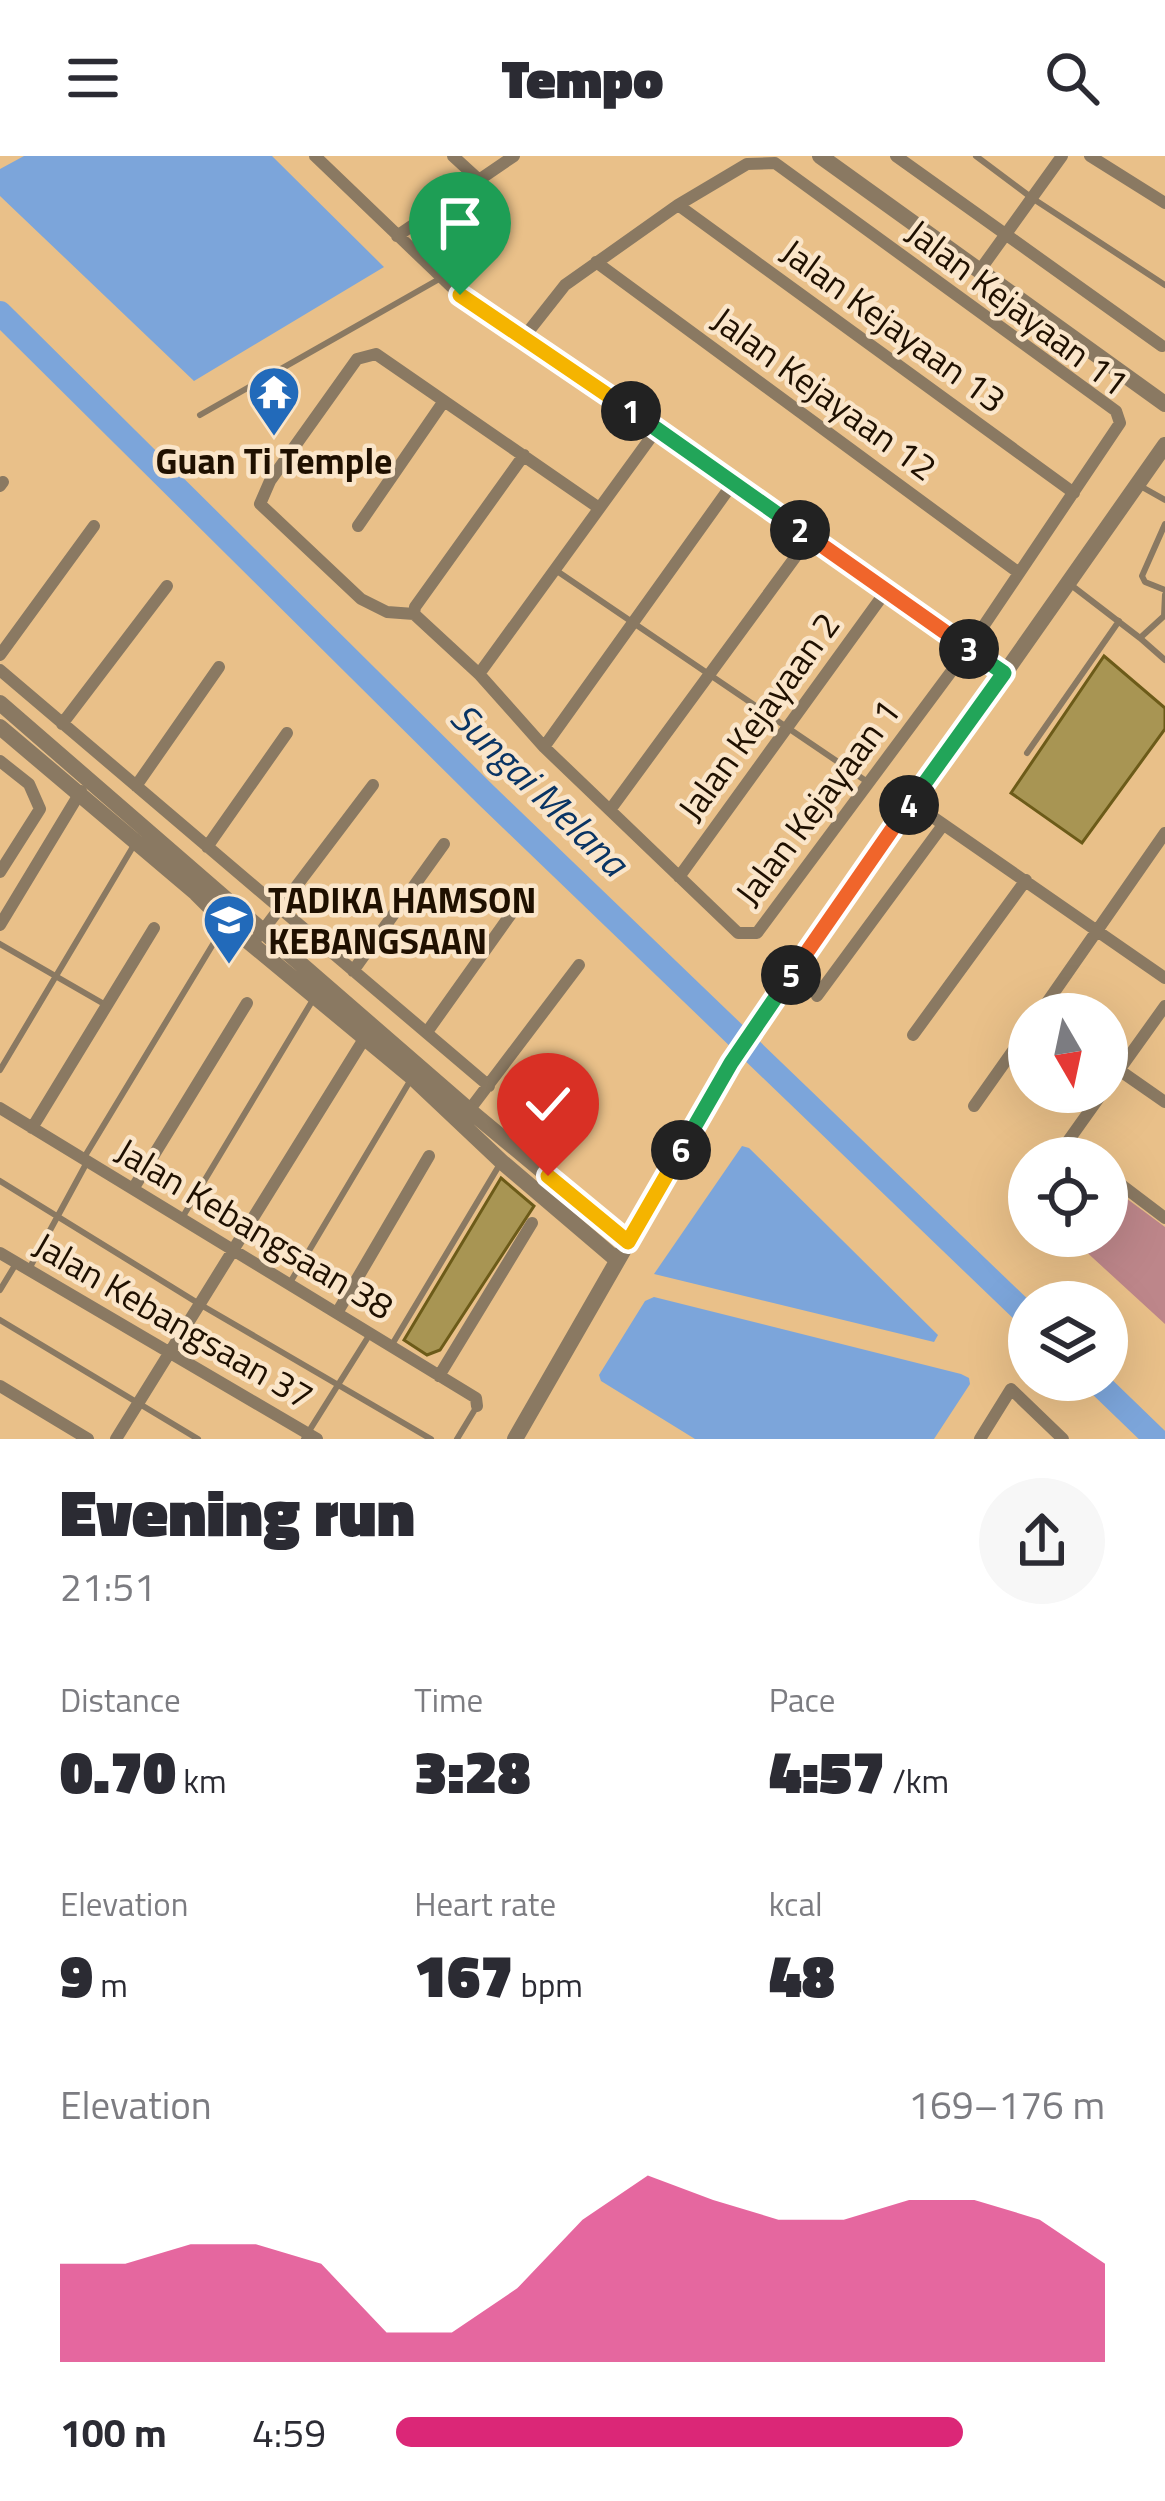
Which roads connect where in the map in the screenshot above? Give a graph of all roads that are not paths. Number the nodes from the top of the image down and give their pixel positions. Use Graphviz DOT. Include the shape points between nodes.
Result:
graph roads {
  1 [pos="315,156"];
  2 [pos="453,156"];
  3 [pos="514,156"];
  4 [pos="820,156"];
  5 [pos="976,156"];
  6 [pos="1062,156"];
  7 [pos="1090,156"];
  8 [pos="899,157"];
  9 [pos="478,179"];
  10 [pos="1032,198"];
  11 [pos="1165,203"];
  12 [pos="678,205"];
  13 [pos="398,236"];
  14 [pos="1007,237"];
  15 [pos="596,262"];
  16 [pos="980,270"];
  17 [pos="441,278"];
  18 [pos="1165,286"];
  19 [pos="524,337"];
  20 [pos="1162,346"];
  21 [pos="444,401"];
  22 [pos="1165,404"];
  23 [pos="200,415"];
  24 [pos="657,429"];
  25 [pos="1165,445"];
  26 [pos="524,455"];
  27 [pos="733,483"];
  28 [pos="1138,484"];
  29 [pos="1074,493"];
  30 [pos="1165,500"];
  31 [pos="599,508"];
  32 [pos="1165,524"];
  33 [pos="94,526"];
  34 [pos="358,526"];
  35 [pos="810,537"];
  36 [pos="554,569"];
  37 [pos="1019,573"];
  38 [pos="1069,583"];
  39 [pos="167,586"];
  40 [pos="886,591"];
  41 [pos="1165,593"];
  42 [pos="414,614"];
  43 [pos="1164,616"];
  44 [pos="1118,621"];
  45 [pos="633,623"];
  46 [pos="1140,638"];
  47 [pos="968,649"];
  48 [pos="0,655"];
  49 [pos="1165,660"];
  50 [pos="219,667"];
  51 [pos="0,670"];
  52 [pos="1004,673"];
  53 [pos="479,674"];
  54 [pos="709,674"];
  55 [pos="0,703"];
  56 [pos="62,724"];
  57 [pos="0,727"];
  58 [pos="788,728"];
  59 [pos="287,733"];
  60 [pos="544,747"];
  61 [pos="1027,753"];
  62 [pos="0,760"];
  63 [pos="868,783"];
  64 [pos="136,785"];
  65 [pos="373,785"];
  66 [pos="83,787"];
  67 [pos="911,802"];
  68 [pos="610,810"];
  69 [pos="943,825"];
  70 [pos="1165,833"];
  71 [pos="136,842"];
  72 [pos="444,844"];
  73 [pos="208,847"];
  74 [pos="0,872"];
  75 [pos="679,877"];
  76 [pos="1026,880"];
  77 [pos="516,907"];
  78 [pos="281,909"];
  79 [pos="226,922"];
  80 [pos="0,925"];
  81 [pos="154,928"];
  82 [pos="1098,931"];
  83 [pos="258,937"];
  84 [pos="0,944"];
  85 [pos="579,965"];
  86 [pos="353,970"];
  87 [pos="55,976"];
  88 [pos="1165,978"];
  89 [pos="1054,993"];
  90 [pos="316,995"];
  91 [pos="817,996"];
  92 [pos="247,1003"];
  93 [pos="107,1006"];
  94 [pos="1165,1006"];
  95 [pos="369,1031"];
  96 [pos="427,1032"];
  97 [pos="913,1035"];
  98 [pos="1128,1057"];
  99 [pos="1008,1058"];
  100 [pos="0,1070"];
  101 [pos="1128,1076"];
  102 [pos="412,1077"];
  103 [pos="489,1086"];
  104 [pos="1165,1102"];
  105 [pos="974,1106"];
  106 [pos="0,1108"];
  107 [pos="464,1116"];
  108 [pos="32,1128"];
  109 [pos="429,1156"];
  110 [pos="86,1160"];
  111 [pos="502,1162"];
  112 [pos="0,1181"];
  113 [pos="133,1189"];
  114 [pos="1128,1190"];
  115 [pos="59,1216"];
  116 [pos="1165,1218"];
  117 [pos="182,1219"];
  118 [pos="532,1223"];
  119 [pos="628,1242"];
  120 [pos="235,1251"];
  121 [pos="0,1253"];
  122 [pos="617,1260"];
  123 [pos="23,1266"];
  124 [pos="290,1285"];
  125 [pos="0,1290"];
  126 [pos="201,1306"];
  127 [pos="337,1313"];
  128 [pos="0,1320"];
  129 [pos="370,1334"];
  130 [pos="391,1346"];
  131 [pos="171,1353"];
  132 [pos="439,1376"];
  133 [pos="339,1384"];
  134 [pos="0,1386"];
  135 [pos="139,1403"];
  136 [pos="477,1404"];
  137 [pos="1046,1433"];
  138 [pos="310,1437"];
  139 [pos="88,1439"];
  140 [pos="116,1439"];
  141 [pos="198,1439"];
  142 [pos="431,1439"];
  143 [pos="458,1439"];
  144 [pos="515,1439"];
  145 [pos="980,1439"];
  146 [pos="1063,1439"];
  1 -- 13 [label="street"];
  2 -- 9 [label="street"];
  3 -- 9 [label="street"];
  4 -- 16 [label="street"];
  5 -- 10 [label="lane"];
  6 -- 10 [label="street"];
  7 -- 11 [label="street"];
  8 -- 14 [label="street"];
  9 -- 13 [label="street"];
  10 -- 14 [label="street"];
  10 -- 18 [label="lane"];
  12 -- 15 [label="street"];
  12 -- 29 [label="street, Jalan Kejayaan 13"];
  12 -- 29 [label="street, Jalan Kejayaan 11" via="746,164 775,163 1116,411 1118,430"];
  13 -- 17 [label="street"];
  14 -- 16 [label="street"];
  14 -- 20 [label="street"];
  15 -- 19 [label="street" via="552,298"];
  15 -- 37 [label="street, Jalan Kejayaan 12"];
  16 -- 22 [label="street"];
  17 -- 19 [label="street"];
  17 -- 23 [label="lane"];
  19 -- 24 [label="street"];
  21 -- 26 [label="street"];
  21 -- 34 [label="street"];
  21 -- 42 [label="street" via="376,354 357,359 260,504 362,599"];
  24 -- 27 [label="street"];
  24 -- 31 [label="street"];
  25 -- 28 [label="street"];
  26 -- 31 [label="street"];
  26 -- 42 [label="street"];
  27 -- 35 [label="street"];
  27 -- 45 [label="street"];
  28 -- 30 [label="lane"];
  28 -- 38 [label="street"];
  29 -- 37 [label="street, Jalan Kejayaan 11"];
  31 -- 36 [label="street"];
  32 -- 41 [label="lane" via="1142,576"];
  33 -- 48 [label="street"];
  35 -- 40 [label="street"];
  35 -- 54 [label="street"];
  36 -- 45 [label="lane"];
  36 -- 53 [label="street"];
  37 -- 47 [label="street, Jalan Kejayaan 11"];
  38 -- 44 [label="lane"];
  38 -- 52 [label="street"];
  39 -- 56 [label="street"];
  40 -- 47 [label="street"];
  40 -- 58 [label="street, Jalan Kejayaan 2"];
  41 -- 43 [label="lane"];
  42 -- 53 [label="street"];
  43 -- 46 [label="lane"];
  44 -- 46 [label="lane"];
  44 -- 61 [label="lane"];
  45 -- 54 [label="lane"];
  45 -- 60 [label="street"];
  46 -- 49 [label="lane"];
  47 -- 52 [label="street"];
  47 -- 63 [label="street, Jalan Kejayaan 1"];
  50 -- 64 [label="street"];
  51 -- 56 [label="street"];
  52 -- 67 [label="street"];
  53 -- 60 [label="street, Jalan Kejayaan 1"];
  54 -- 58 [label="lane"];
  54 -- 68 [label="street"];
  55 -- 66 [label="street"];
  56 -- 64 [label="street"];
  57 -- 66 [label="street"];
  58 -- 63 [label="lane"];
  58 -- 75 [label="street, Jalan Kejayaan 2"];
  59 -- 73 [label="street"];
  60 -- 68 [label="street, Jalan Kejayaan 1"];
  62 -- 74 [label="street" via="29,784 40,808"];
  63 -- 75 [label="street, Jalan Kejayaan 1" via="757,933 738,933"];
  64 -- 73 [label="street"];
  65 -- 78 [label="street"];
  66 -- 71 [label="street"];
  66 -- 80 [label="street"];
  66 -- 83 [label="street"];
  67 -- 69 [label="street"];
  67 -- 119 [label="street" via="731,1063"];
  68 -- 75 [label="street, Jalan Kejayaan 1"];
  69 -- 76 [label="street"];
  69 -- 91 [label="street"];
  70 -- 82 [label="street"];
  71 -- 79 [label="street"];
  71 -- 87 [label="lane"];
  72 -- 86 [label="street"];
  73 -- 78 [label="street"];
  76 -- 82 [label="street"];
  76 -- 97 [label="street"];
  77 -- 96 [label="street"];
  78 -- 83 [label="street"];
  78 -- 86 [label="street"];
  79 -- 83 [label="street"];
  79 -- 110 [label="lane"];
  81 -- 93 [label="street"];
  82 -- 88 [label="street"];
  82 -- 89 [label="street"];
  83 -- 90 [label="street"];
  83 -- 95 [label="street"];
  84 -- 87 [label="lane"];
  85 -- 103 [label="street"];
  86 -- 96 [label="street"];
  87 -- 93 [label="lane"];
  87 -- 100 [label="lane"];
  90 -- 95 [label="street"];
  90 -- 117 [label="lane"];
  92 -- 113 [label="street"];
  93 -- 108 [label="street"];
  94 -- 98 [label="street"];
  95 -- 102 [label="street"];
  95 -- 107 [label="street"];
  95 -- 120 [label="street"];
  96 -- 103 [label="street"];
  99 -- 105 [label="street"];
  101 -- 104 [label="street"];
  102 -- 107 [label="street"];
  102 -- 124 [label="lane"];
  103 -- 107 [label="street"];
  106 -- 108 [label="street, Jalan Kebangsaan 38"];
  107 -- 111 [label="street"];
  107 -- 119 [label="street"];
  108 -- 110 [label="street, Jalan Kebangsaan 38"];
  109 -- 127 [label="street"];
  110 -- 113 [label="street, Jalan Kebangsaan 38"];
  110 -- 115 [label="lane"];
  111 -- 122 [label="street"];
  111 -- 130 [label="lane"];
  112 -- 115 [label="lane"];
  113 -- 117 [label="street, Jalan Kebangsaan 38"];
  114 -- 116 [label="street"];
  115 -- 123 [label="lane"];
  115 -- 126 [label="lane"];
  117 -- 120 [label="street, Jalan Kebangsaan 38"];
  118 -- 132 [label="street"];
  119 -- 122 [label="street"];
  120 -- 124 [label="street, Jalan Kebangsaan 38"];
  120 -- 126 [label="street"];
  121 -- 123 [label="street, Jalan Kebangsaan 37"];
  122 -- 144 [label="street"];
  123 -- 125 [label="lane"];
  123 -- 131 [label="street, Jalan Kebangsaan 37"];
  124 -- 127 [label="street, Jalan Kebangsaan 38"];
  126 -- 131 [label="street"];
  126 -- 133 [label="lane"];
  127 -- 129 [label="street, Jalan Kebangsaan 38"];
  128 -- 135 [label="lane"];
  129 -- 130 [label="street, Jalan Kebangsaan 38"];
  129 -- 133 [label="lane"];
  130 -- 132 [label="street, Jalan Kebangsaan 38"];
  131 -- 135 [label="street"];
  131 -- 138 [label="street, Jalan Kebangsaan 37"];
  132 -- 136 [label="street, Jalan Kebangsaan 38"];
  133 -- 138 [label="lane"];
  133 -- 142 [label="lane"];
  134 -- 139 [label="street"];
  135 -- 140 [label="street"];
  135 -- 141 [label="lane"];
  136 -- 143 [label="lane"];
  137 -- 145 [label="street" via="1011,1389"];
  137 -- 146 [label="street"];
}
